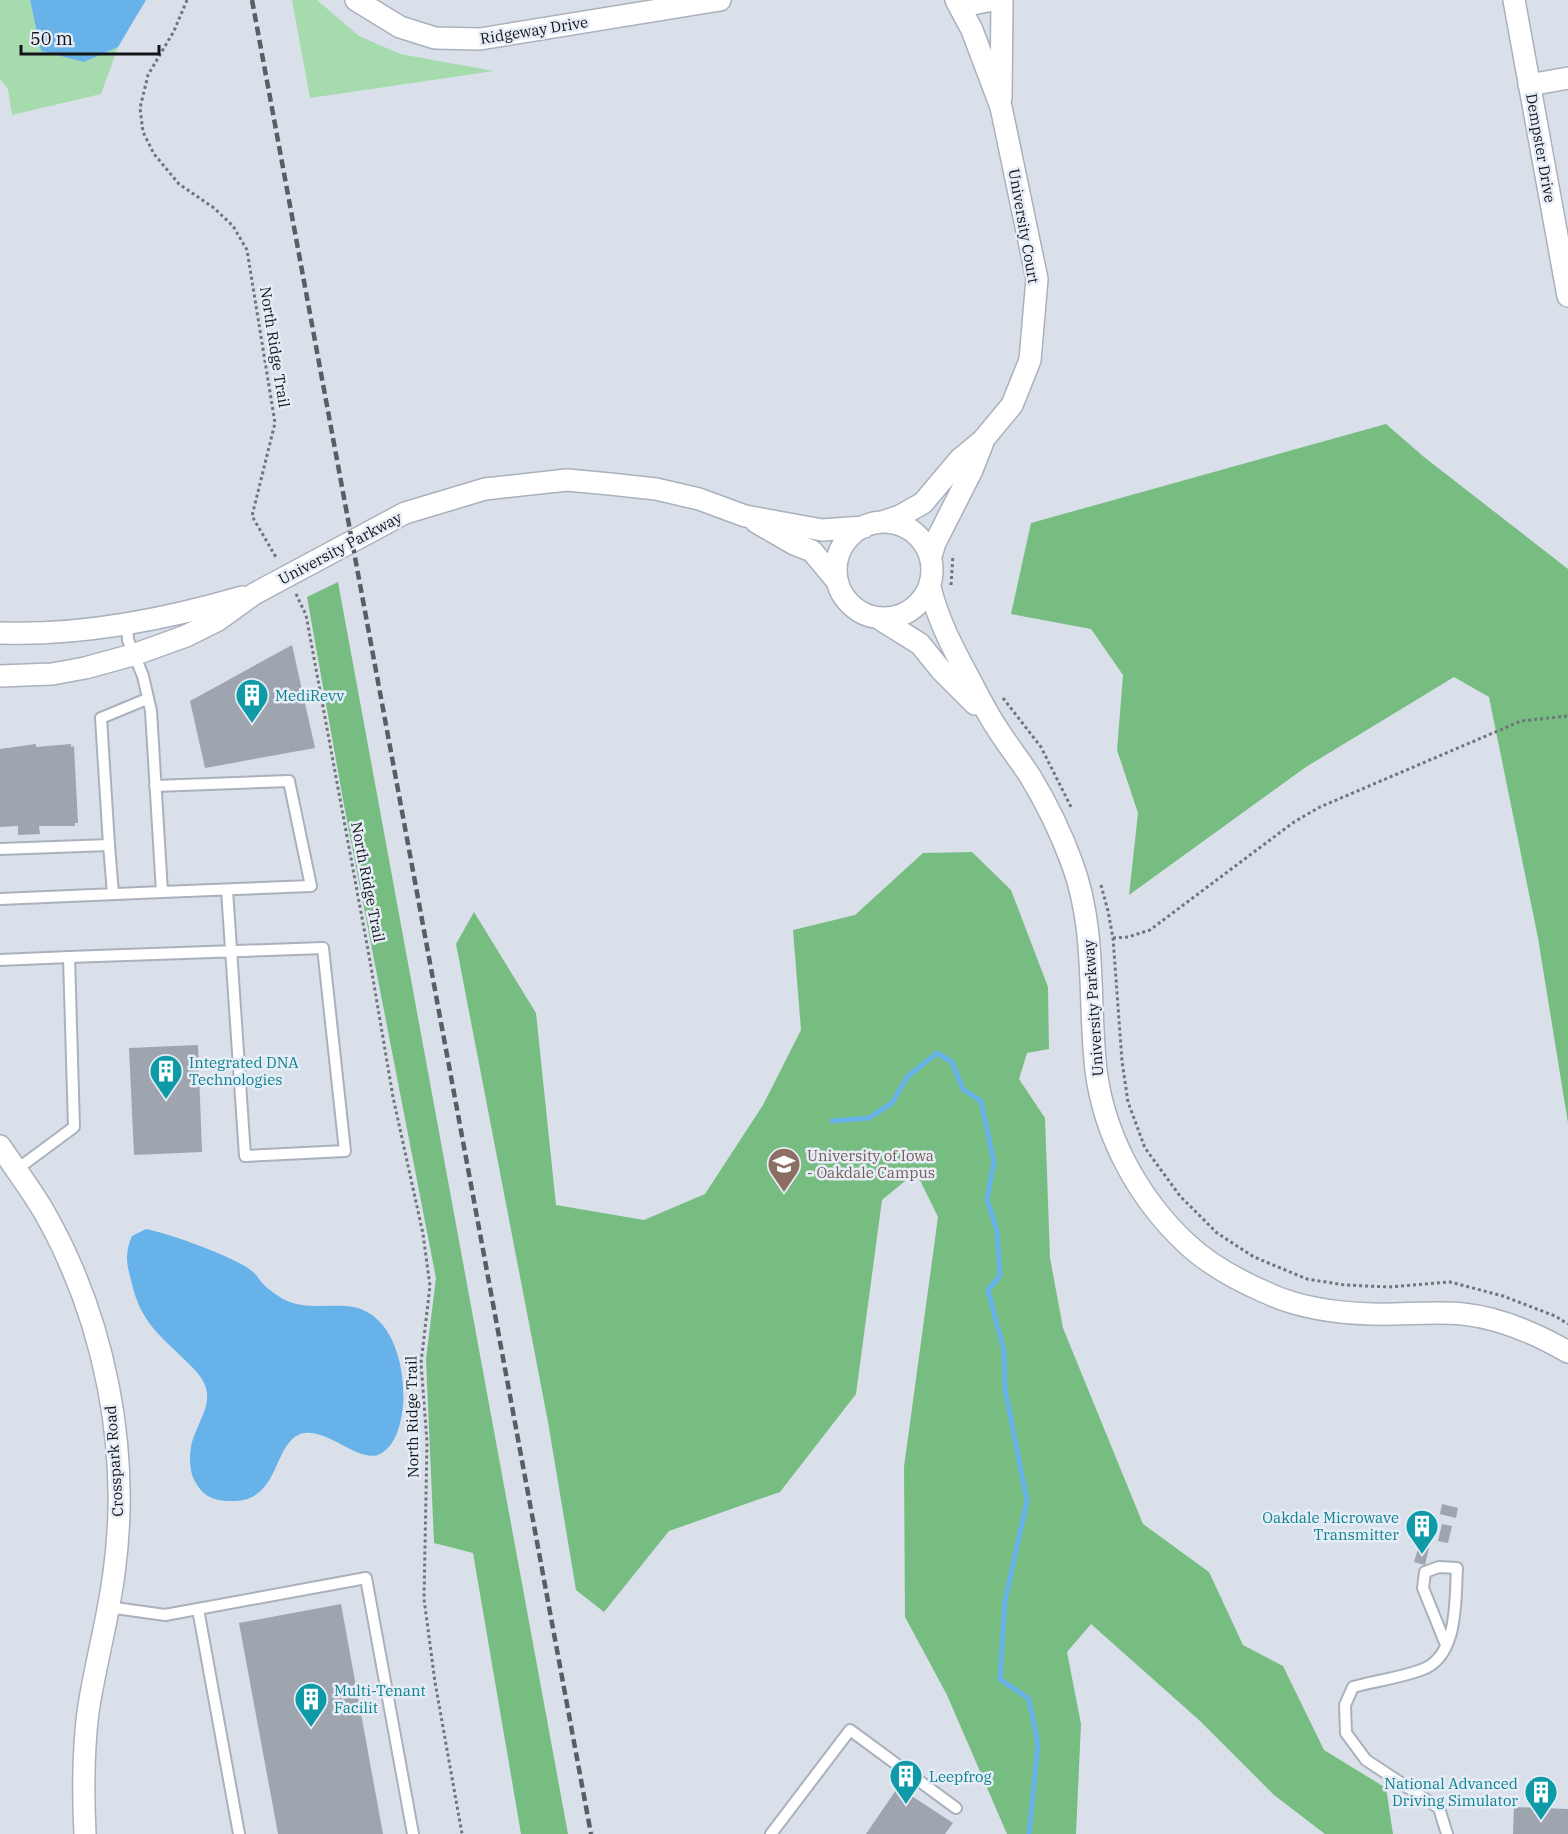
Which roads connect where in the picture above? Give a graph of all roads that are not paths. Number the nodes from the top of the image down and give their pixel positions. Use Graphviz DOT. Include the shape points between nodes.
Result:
graph roads {
  1 [pos="356,0"];
  2 [pos="720,0"];
  3 [pos="957,0"];
  4 [pos="993,0"];
  5 [pos="1002,0"];
  6 [pos="1514,0"];
  7 [pos="1568,78"];
  8 [pos="1529,85"];
  9 [pos="1001,107"];
  10 [pos="1568,296"];
  11 [pos="983,440"];
  12 [pos="745,516"];
  13 [pos="873,524"];
  14 [pos="931,556"];
  15 [pos="837,581"];
  16 [pos="930,588"];
  17 [pos="254,594"];
  18 [pos="880,619"];
  19 [pos="127,624"];
  20 [pos="0,633"];
  21 [pos="136,654"];
  22 [pos="0,676"];
  23 [pos="147,699"];
  24 [pos="994,723"];
  25 [pos="155,786"];
  26 [pos="109,844"];
  27 [pos="0,849"];
  28 [pos="227,890"];
  29 [pos="162,892"];
  30 [pos="112,894"];
  31 [pos="0,899"];
  32 [pos="231,952"];
  33 [pos="69,957"];
  34 [pos="0,960"];
  35 [pos="0,1146"];
  36 [pos="16,1170"];
  37 [pos="1568,1352"];
  38 [pos="108,1607"];
  39 [pos="198,1609"];
  40 [pos="1446,1645"];
  41 [pos="956,1808"];
  42 [pos="86,1834"];
  43 [pos="239,1834"];
  44 [pos="413,1834"];
  45 [pos="771,1834"];
  46 [pos="1447,1834"];
  1 -- 2 [label="street, Ridgeway Drive" via="400,27 435,38 480,39"];
  3 -- 4 [label="street" via="972,4"];
  3 -- 9 [label="street, University Court"];
  5 -- 9 [label="street, University Court"];
  6 -- 8 [label="street, Dempster Drive"];
  7 -- 8 [label="street"];
  8 -- 10 [label="street, Dempster Drive"];
  9 -- 11 [label="street, University Court" via="1037,279 1030,360 1012,405"];
  11 -- 13 [label="street, University Court" via="960,459 923,503 900,516"];
  11 -- 14 [label="street, University Court"];
  12 -- 13 [label="street, University Parkway" via="822,530"];
  12 -- 15 [label="street, University Parkway" via="812,551"];
  12 -- 17 [label="street, University Parkway" via="699,499 644,488 567,480 485,489 405,513"];
  13 -- 14 [label="street" via="898,524 912,531"];
  13 -- 15 [label="street" via="853,533 843,545 837,560"];
  14 -- 16 [label="street"];
  15 -- 18 [label="street" via="849,604 862,614"];
  16 -- 18 [label="street" via="909,612"];
  16 -- 24 [label="street, University Parkway" via="942,628"];
  17 -- 19 [label="street, University Parkway"];
  17 -- 21 [label="street, University Parkway" via="218,620"];
  18 -- 24 [label="street, University Parkway" via="920,644"];
  19 -- 20 [label="street, University Parkway" via="75,631"];
  19 -- 21 [label="lane" via="128,640"];
  21 -- 22 [label="street, University Parkway" via="52,674"];
  21 -- 23 [label="lane"];
  23 -- 25 [label="lane"];
  23 -- 26 [label="lane" via="101,718"];
  24 -- 37 [label="street, University Parkway" via="1055,820 1073,865 1083,899 1091,954 1096,1071 1103,1108 1117,1145 1156,1211 1187,1244 1226,1272 1269,1294 1322,1310 1463,1314 1495,1320 1540,1336"];
  25 -- 28 [label="lane" via="289,781 311,886"];
  25 -- 29 [label="lane"];
  26 -- 27 [label="lane"];
  26 -- 30 [label="lane"];
  28 -- 29 [label="lane"];
  28 -- 32 [label="lane"];
  29 -- 30 [label="lane"];
  30 -- 31 [label="lane"];
  32 -- 32 [label="lane" via="245,1156 345,1151 323,948"];
  32 -- 33 [label="lane"];
  33 -- 34 [label="lane"];
  33 -- 36 [label="lane" via="74,1127"];
  35 -- 36 [label="street, Crosspark Road"];
  36 -- 38 [label="street, Crosspark Road" via="42,1209 70,1264 87,1306 111,1401 118,1469 114,1574"];
  38 -- 39 [label="lane" via="165,1615"];
  38 -- 42 [label="street, Crosspark Road" via="84,1747"];
  39 -- 43 [label="lane"];
  39 -- 44 [label="lane" via="366,1578"];
  40 -- 40 [label="lane" via="1454,1626 1457,1568 1439,1567 1425,1572 1423,1588"];
  40 -- 46 [label="lane" via="1440,1658 1423,1670 1353,1687 1345,1705 1346,1733 1366,1760 1439,1808"];
  41 -- 45 [label="lane" via="850,1730"];
}
